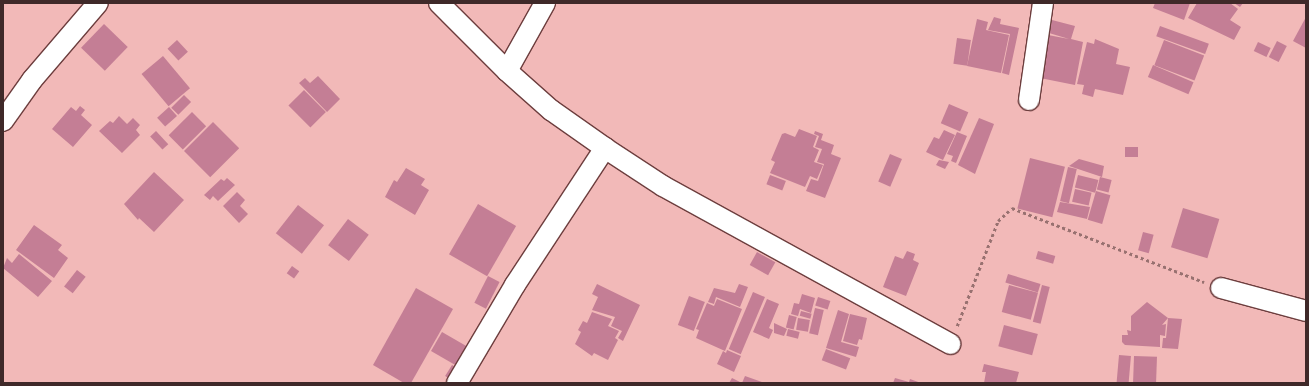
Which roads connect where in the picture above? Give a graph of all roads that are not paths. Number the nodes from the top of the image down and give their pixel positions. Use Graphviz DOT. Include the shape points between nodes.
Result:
graph roads {
  1 [pos="98,3"];
  2 [pos="439,3"];
  3 [pos="545,3"];
  4 [pos="1043,3"];
  5 [pos="507,71"];
  6 [pos="1029,100"];
  7 [pos="3,121"];
  8 [pos="606,148"];
  9 [pos="1221,288"];
  10 [pos="1306,311"];
  11 [pos="950,344"];
  12 [pos="457,383"];
  1 -- 7 [label="street" via="32,80"];
  2 -- 5 [label="street"];
  3 -- 5 [label="street"];
  4 -- 6 [label="street"];
  5 -- 8 [label="street" via="551,110"];
  8 -- 11 [label="street" via="663,186"];
  8 -- 12 [label="street" via="515,285"];
  9 -- 10 [label="street"];
}
